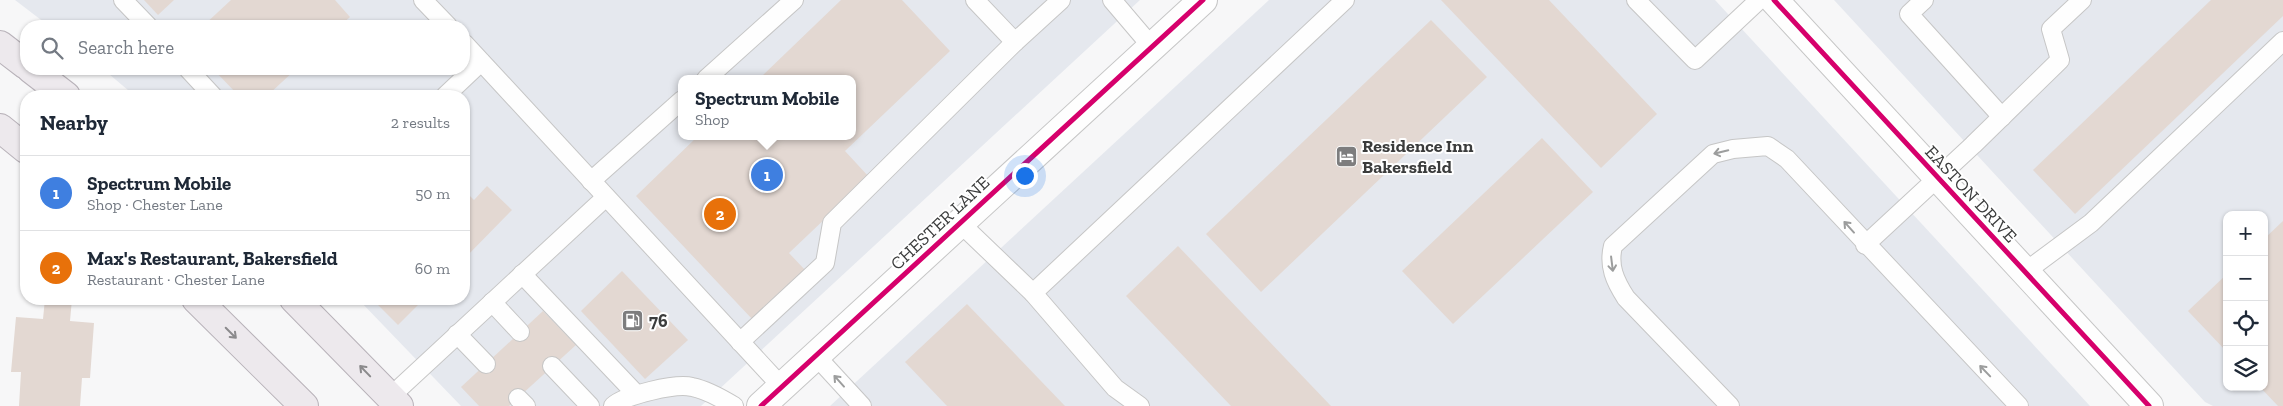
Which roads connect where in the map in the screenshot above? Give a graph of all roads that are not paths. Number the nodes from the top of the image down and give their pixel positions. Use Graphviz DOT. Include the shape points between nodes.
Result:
graph roads {
  1 [pos="123,0"];
  2 [pos="423,0"];
  3 [pos="794,0"];
  4 [pos="975,0"];
  5 [pos="1061,0"];
  6 [pos="1112,0"];
  7 [pos="1203,0"];
  8 [pos="1345,0"];
  9 [pos="1636,0"];
  10 [pos="1759,0"];
  11 [pos="1774,0"];
  12 [pos="1924,0"];
  13 [pos="2082,0"];
  14 [pos="142,20"];
  15 [pos="442,20"];
  16 [pos="2283,41"];
  17 [pos="1015,42"];
  18 [pos="0,45"];
  19 [pos="1152,47"];
  20 [pos="470,50"];
  21 [pos="20,60"];
  22 [pos="481,62"];
  23 [pos="470,72"];
  24 [pos="39,75"];
  25 [pos="194,75"];
  26 [pos="467,75"];
  27 [pos="710,75"];
  28 [pos="58,90"];
  29 [pos="207,90"];
  30 [pos="451,90"];
  31 [pos="678,104"];
  32 [pos="2002,117"];
  33 [pos="0,128"];
  34 [pos="20,144"];
  35 [pos="1936,177"];
  36 [pos="591,181"];
  37 [pos="606,197"];
  38 [pos="960,223"];
  39 [pos="1865,245"];
  40 [pos="2025,272"];
  41 [pos="522,274"];
  42 [pos="1033,293"];
  43 [pos="492,302"];
  44 [pos="202,305"];
  45 [pos="300,305"];
  46 [pos="520,332"];
  47 [pos="457,334"];
  48 [pos="740,342"];
  49 [pos="816,356"];
  50 [pos="486,364"];
  51 [pos="552,366"];
  52 [pos="782,387"];
  53 [pos="636,394"];
  54 [pos="395,401"];
  55 [pos="304,406"];
  56 [pos="590,406"];
  57 [pos="613,406"];
  58 [pos="734,406"];
  59 [pos="761,406"];
  60 [pos="862,406"];
  61 [pos="1140,406"];
  62 [pos="1730,406"];
  63 [pos="2019,406"];
  64 [pos="2149,406"];
  1 -- 14 [label="lane"];
  2 -- 15 [label="lane"];
  3 -- 27 [label="lane"];
  4 -- 17 [label="lane"];
  5 -- 17 [label="lane"];
  6 -- 19 [label="lane"];
  7 -- 19 [label="street, CHESTER LANE"];
  8 -- 42 [label="lane"];
  9 -- 10 [label="lane" via="1695,60"];
  11 -- 35 [label="street, EASTON DRIVE"];
  12 -- 32 [label="lane" via="1909,14"];
  13 -- 32 [label="lane" via="2051,29 2060,60"];
  16 -- 40 [label="lane" via="2092,223"];
  17 -- 48 [label="lane" via="832,223 825,263"];
  18 -- 21 [label="main road"];
  19 -- 38 [label="street, CHESTER LANE"];
  20 -- 22 [label="lane"];
  22 -- 23 [label="lane"];
  22 -- 36 [label="lane"];
  24 -- 28 [label="main road"];
  25 -- 29 [label="lane"];
  26 -- 30 [label="lane"];
  31 -- 36 [label="lane"];
  32 -- 35 [label="lane"];
  33 -- 34 [label="main road"];
  35 -- 39 [label="lane"];
  35 -- 40 [label="street, EASTON DRIVE"];
  36 -- 37 [label="lane"];
  37 -- 41 [label="lane"];
  37 -- 48 [label="lane"];
  38 -- 42 [label="lane"];
  38 -- 49 [label="street, CHESTER LANE"];
  39 -- 62 [label="lane, one-way" via="1787,159 1768,146 1713,154 1613,246 1610,260 1616,284 1626,298"];
  63 -- 39 [label="lane, one-way"];
  40 -- 64 [label="street, EASTON DRIVE"];
  41 -- 43 [label="lane"];
  41 -- 53 [label="lane"];
  42 -- 61 [label="lane" via="1115,388"];
  43 -- 46 [label="lane"];
  43 -- 47 [label="lane"];
  44 -- 55 [label="main road, one-way"];
  54 -- 45 [label="main road, one-way"];
  47 -- 50 [label="lane"];
  47 -- 54 [label="lane"];
  48 -- 52 [label="lane"];
  49 -- 52 [label="street, CHESTER LANE"];
  60 -- 49 [label="lane, one-way"];
  51 -- 56 [label="lane"];
  52 -- 59 [label="street, CHESTER LANE"];
  53 -- 57 [label="lane" via="619,400"];
  53 -- 58 [label="lane" via="690,386"];
}
